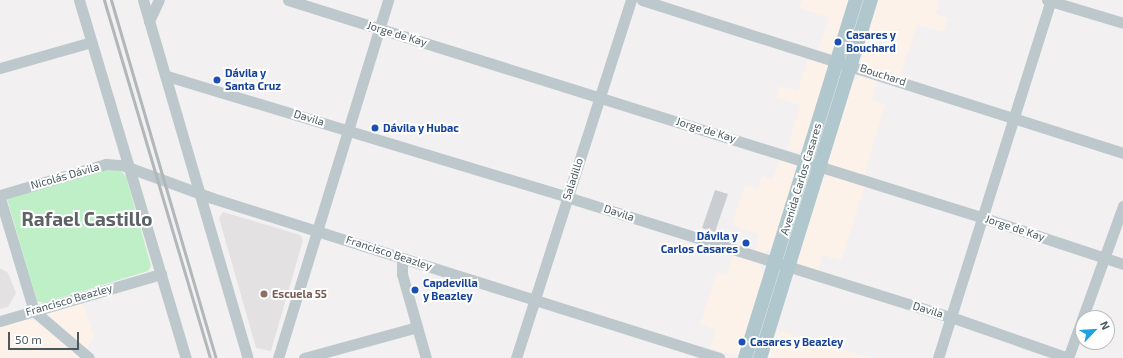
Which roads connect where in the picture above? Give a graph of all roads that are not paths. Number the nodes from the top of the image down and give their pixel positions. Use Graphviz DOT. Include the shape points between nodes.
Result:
graph roads {
  1 [pos="79,0"];
  2 [pos="143,0"];
  3 [pos="159,0"];
  4 [pos="288,0"];
  5 [pos="388,0"];
  6 [pos="631,0"];
  7 [pos="642,0"];
  8 [pos="856,0"];
  9 [pos="871,0"];
  10 [pos="1049,0"];
  11 [pos="149,21"];
  12 [pos="1123,23"];
  13 [pos="379,28"];
  14 [pos="91,42"];
  15 [pos="844,63"];
  16 [pos="0,68"];
  17 [pos="167,76"];
  18 [pos="599,97"];
  19 [pos="1013,117"];
  20 [pos="349,130"];
  21 [pos="1123,153"];
  22 [pos="812,164"];
  23 [pos="129,168"];
  24 [pos="200,193"];
  25 [pos="0,195"];
  26 [pos="567,197"];
  27 [pos="0,198"];
  28 [pos="1123,206"];
  29 [pos="981,217"];
  30 [pos="317,230"];
  31 [pos="402,258"];
  32 [pos="1104,258"];
  33 [pos="775,263"];
  34 [pos="1123,264"];
  35 [pos="788,267"];
  36 [pos="161,274"];
  37 [pos="536,299"];
  38 [pos="34,310"];
  39 [pos="951,317"];
  40 [pos="0,321"];
  41 [pos="417,327"];
  42 [pos="89,358"];
  43 [pos="186,358"];
  44 [pos="248,358"];
  45 [pos="278,358"];
  46 [pos="304,358"];
  47 [pos="426,358"];
  48 [pos="516,358"];
  49 [pos="719,358"];
  50 [pos="745,358"];
  51 [pos="760,358"];
  52 [pos="938,358"];
  53 [pos="1068,358"];
  1 -- 14 [label="street"];
  2 -- 11 [label="street"];
  3 -- 11 [label="street"];
  4 -- 13 [label="street, Jorge de Kay"];
  5 -- 13 [label="street"];
  6 -- 18 [label="street, Saladillo"];
  7 -- 15 [label="street, Bouchard"];
  8 -- 15 [label="main road, Avenida Carlos Casares"];
  9 -- 15 [label="main road, Avenida Carlos Casares"];
  10 -- 12 [label="street"];
  10 -- 19 [label="street"];
  11 -- 17 [label="street"];
  13 -- 18 [label="street, Jorge de Kay"];
  13 -- 20 [label="street"];
  14 -- 16 [label="street"];
  14 -- 23 [label="street"];
  15 -- 19 [label="street, Bouchard"];
  15 -- 22 [label="main road, Avenida Carlos Casares"];
  17 -- 20 [label="street, Davila"];
  17 -- 24 [label="street"];
  18 -- 22 [label="street, Jorge de Kay"];
  18 -- 26 [label="street, Saladillo"];
  19 -- 21 [label="street, Bouchard"];
  19 -- 29 [label="street"];
  20 -- 26 [label="street, Davila"];
  20 -- 30 [label="street"];
  22 -- 29 [label="street, Jorge de Kay"];
  22 -- 33 [label="main road, Avenida Carlos Casares"];
  22 -- 35 [label="main road, Avenida Carlos Casares"];
  23 -- 24 [label="street, Francisco Beazley"];
  23 -- 25 [label="street, Nicolás Dávila" via="106,164"];
  23 -- 36 [label="street"];
  24 -- 30 [label="street, Francisco Beazley"];
  24 -- 44 [label="street"];
  26 -- 33 [label="street, Davila"];
  26 -- 37 [label="street, Saladillo"];
  27 -- 38 [label="street"];
  28 -- 32 [label="street"];
  29 -- 32 [label="street, Jorge de Kay"];
  29 -- 39 [label="street"];
  30 -- 31 [label="street, Francisco Beazley"];
  30 -- 45 [label="street"];
  31 -- 37 [label="street, Francisco Beazley"];
  31 -- 41 [label="street" via="402,274"];
  32 -- 34 [label="street, Jorge de Kay"];
  32 -- 53 [label="street"];
  33 -- 35 [label="street, Davila"];
  33 -- 50 [label="main road, Avenida Carlos Casares"];
  35 -- 39 [label="street, Davila"];
  35 -- 51 [label="main road, Avenida Carlos Casares"];
  36 -- 38 [label="street, Francisco Beazley"];
  36 -- 43 [label="street"];
  37 -- 48 [label="street, Saladillo"];
  37 -- 49 [label="street, Francisco Beazley"];
  38 -- 40 [label="street, Francisco Beazley"];
  38 -- 42 [label="street"];
  39 -- 52 [label="street"];
  39 -- 53 [label="street, Davila"];
  41 -- 46 [label="street"];
  41 -- 47 [label="street"];
}
